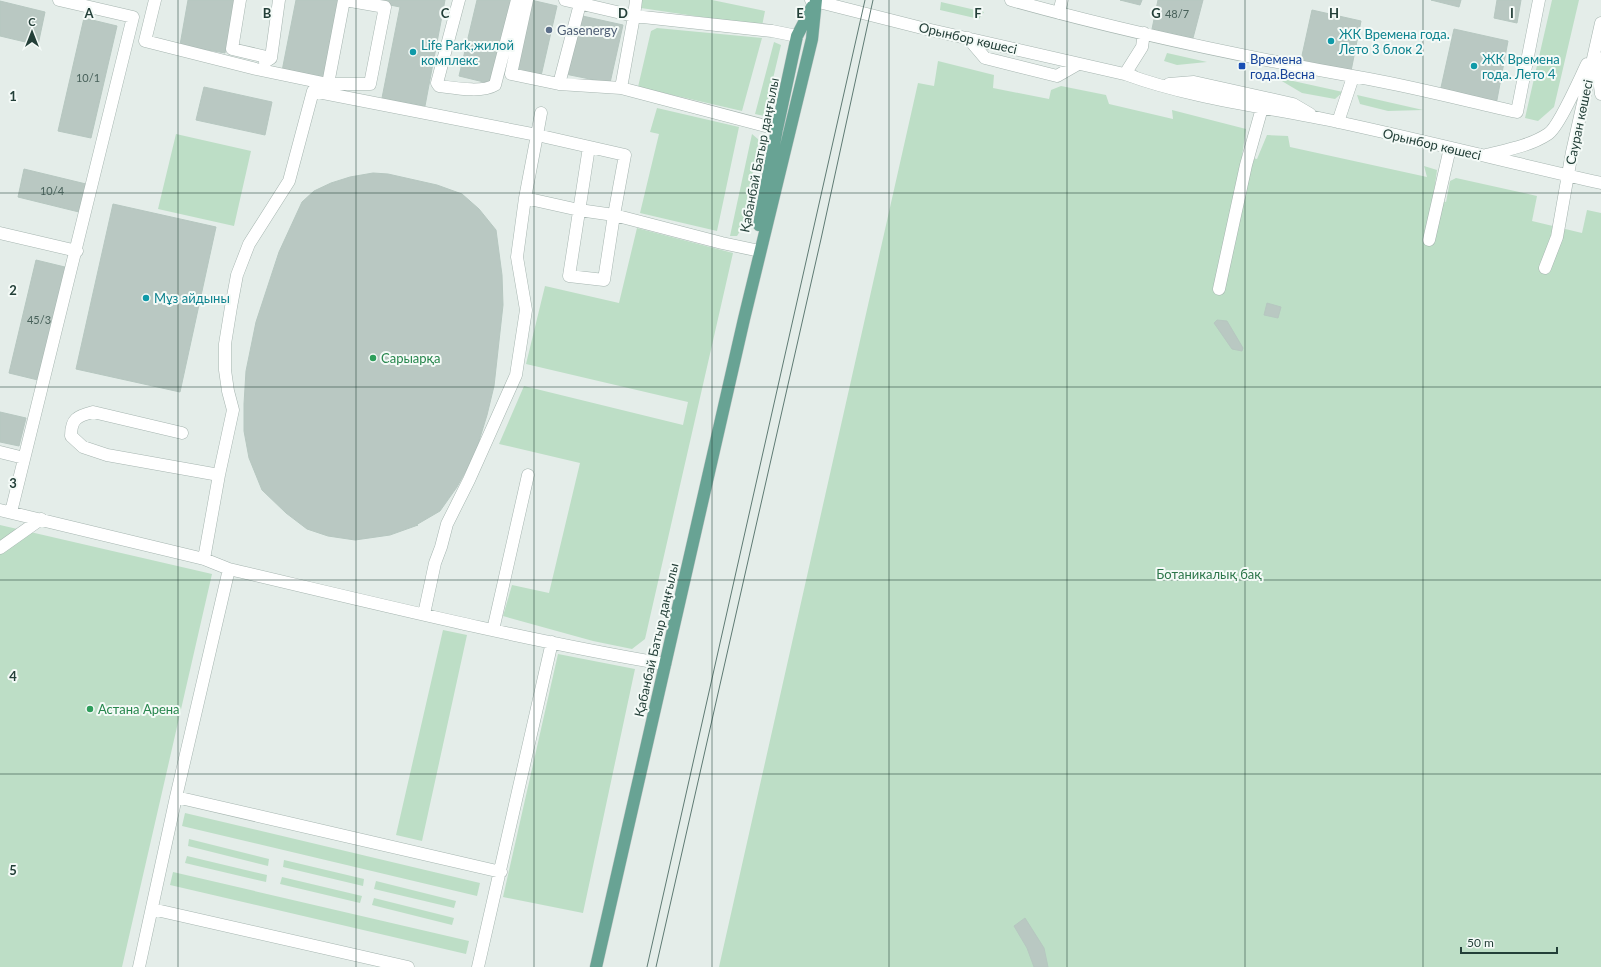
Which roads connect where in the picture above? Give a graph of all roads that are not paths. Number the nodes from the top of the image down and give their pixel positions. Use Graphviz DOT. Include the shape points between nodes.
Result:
graph roads {
  1 [pos="59,0"];
  2 [pos="155,0"];
  3 [pos="240,0"];
  4 [pos="280,0"];
  5 [pos="345,0"];
  6 [pos="459,0"];
  7 [pos="517,0"];
  8 [pos="527,0"];
  9 [pos="565,0"];
  10 [pos="636,0"];
  11 [pos="814,0"];
  12 [pos="1011,0"];
  13 [pos="1062,0"];
  14 [pos="1539,0"];
  15 [pos="580,2"];
  16 [pos="1059,13"];
  17 [pos="634,16"];
  18 [pos="1601,23"];
  19 [pos="1144,34"];
  20 [pos="797,36"];
  21 [pos="968,38"];
  22 [pos="1595,47"];
  23 [pos="271,58"];
  24 [pos="1078,64"];
  25 [pos="256,69"];
  26 [pos="1125,74"];
  27 [pos="1353,77"];
  28 [pos="328,84"];
  29 [pos="559,84"];
  30 [pos="1166,84"];
  31 [pos="621,88"];
  32 [pos="1601,94"];
  33 [pos="1262,108"];
  34 [pos="541,113"];
  35 [pos="1318,118"];
  36 [pos="1338,122"];
  37 [pos="777,129"];
  38 [pos="537,135"];
  39 [pos="589,147"];
  40 [pos="1450,148"];
  41 [pos="1484,156"];
  42 [pos="1568,175"];
  43 [pos="1601,184"];
  44 [pos="525,198"];
  45 [pos="579,210"];
  46 [pos="614,215"];
  47 [pos="0,233"];
  48 [pos="1429,240"];
  49 [pos="754,250"];
  50 [pos="77,251"];
  51 [pos="1545,268"];
  52 [pos="1219,289"];
  53 [pos="744,319"];
  54 [pos="182,433"];
  55 [pos="0,452"];
  56 [pos="24,458"];
  57 [pos="218,475"];
  58 [pos="528,475"];
  59 [pos="6,511"];
  60 [pos="42,519"];
  61 [pos="0,548"];
  62 [pos="204,559"];
  63 [pos="229,569"];
  64 [pos="424,614"];
  65 [pos="493,630"];
  66 [pos="552,642"];
  67 [pos="665,664"];
  68 [pos="176,797"];
  69 [pos="501,872"];
  70 [pos="152,908"];
  71 [pos="595,965"];
  72 [pos="139,967"];
  73 [pos="408,967"];
  74 [pos="478,967"];
  1 -- 50 [label="street" via="133,17"];
  2 -- 25 [label="street" via="145,40"];
  3 -- 23 [label="street" via="232,49"];
  4 -- 23 [label="street"];
  5 -- 28 [label="street"];
  5 -- 28 [label="street" via="385,8 370,84"];
  6 -- 7 [label="street" via="437,83 439,86 474,89 495,84"];
  8 -- 29 [label="street" via="511,74"];
  9 -- 15 [label="street"];
  10 -- 17 [label="street"];
  11 -- 20 [label="main road, Қабанбай Батыр даңғылы"];
  11 -- 21 [label="street, Орынбор көшесі"];
  11 -- 53 [label="main road, Қабанбай Батыр даңғылы" via="812,39"];
  12 -- 16 [label="street"];
  13 -- 16 [label="street"];
  14 -- 27 [label="street" via="1517,112"];
  15 -- 17 [label="street"];
  15 -- 29 [label="street"];
  16 -- 19 [label="street"];
  17 -- 20 [label="street"];
  17 -- 31 [label="street"];
  18 -- 22 [label="street, Сауран көшесі"];
  19 -- 26 [label="street" via="1142,47"];
  19 -- 27 [label="street"];
  20 -- 37 [label="main road, Қабанбай Батыр даңғылы"];
  21 -- 24 [label="street, Орынбор көшесі"];
  21 -- 24 [label="street" via="985,58 1057,76"];
  22 -- 32 [label="street"];
  22 -- 41 [label="street" via="1562,114 1549,134 1523,145"];
  22 -- 42 [label="street, Сауран көшесі"];
  23 -- 25 [label="street"];
  24 -- 26 [label="street, Орынбор көшесі"];
  25 -- 28 [label="street"];
  26 -- 30 [label="street, Орынбор көшесі"];
  26 -- 33 [label="street, Орынбор көшесі" via="1153,84"];
  27 -- 36 [label="street"];
  29 -- 31 [label="street"];
  30 -- 33 [label="street, Орынбор көшесі"];
  30 -- 35 [label="street" via="1194,82 1293,104"];
  31 -- 37 [label="street"];
  33 -- 35 [label="street, Орынбор көшесі"];
  33 -- 52 [label="street" via="1246,165"];
  34 -- 38 [label="street"];
  35 -- 36 [label="street, Орынбор көшесі"];
  36 -- 40 [label="street, Орынбор көшесі"];
  37 -- 49 [label="main road, Қабанбай Батыр даңғылы"];
  38 -- 39 [label="street"];
  38 -- 44 [label="street"];
  38 -- 57 [label="street" via="313,91 289,181 249,244 237,275 225,344 225,370 233,410"];
  39 -- 45 [label="street"];
  39 -- 46 [label="street" via="625,155"];
  40 -- 41 [label="street, Орынбор көшесі"];
  40 -- 48 [label="street"];
  41 -- 42 [label="street, Орынбор көшесі"];
  42 -- 43 [label="street, Орынбор көшесі"];
  42 -- 51 [label="street, Сауран көшесі" via="1557,237"];
  44 -- 45 [label="street"];
  44 -- 64 [label="street" via="517,257 526,310 516,375 447,524"];
  45 -- 46 [label="street"];
  45 -- 46 [label="street" via="568,276 604,280"];
  46 -- 49 [label="street"];
  47 -- 50 [label="street"];
  49 -- 53 [label="main road, Қабанбай Батыр даңғылы"];
  50 -- 56 [label="street"];
  53 -- 67 [label="main road, Қабанбай Батыр даңғылы"];
  54 -- 57 [label="street" via="92,412 79,416 71,426 71,436 84,447 107,455"];
  55 -- 56 [label="street"];
  56 -- 59 [label="street"];
  57 -- 62 [label="street"];
  58 -- 65 [label="street"];
  59 -- 60 [label="street"];
  60 -- 61 [label="street"];
  60 -- 62 [label="street"];
  62 -- 63 [label="street"];
  63 -- 64 [label="street"];
  63 -- 68 [label="street"];
  64 -- 65 [label="street"];
  65 -- 66 [label="street"];
  66 -- 67 [label="street"];
  66 -- 69 [label="street"];
  67 -- 71 [label="main road, Қабанбай Батыр даңғылы"];
  68 -- 69 [label="street"];
  68 -- 70 [label="street"];
  69 -- 74 [label="street"];
  70 -- 72 [label="street"];
  70 -- 73 [label="street"];
}
